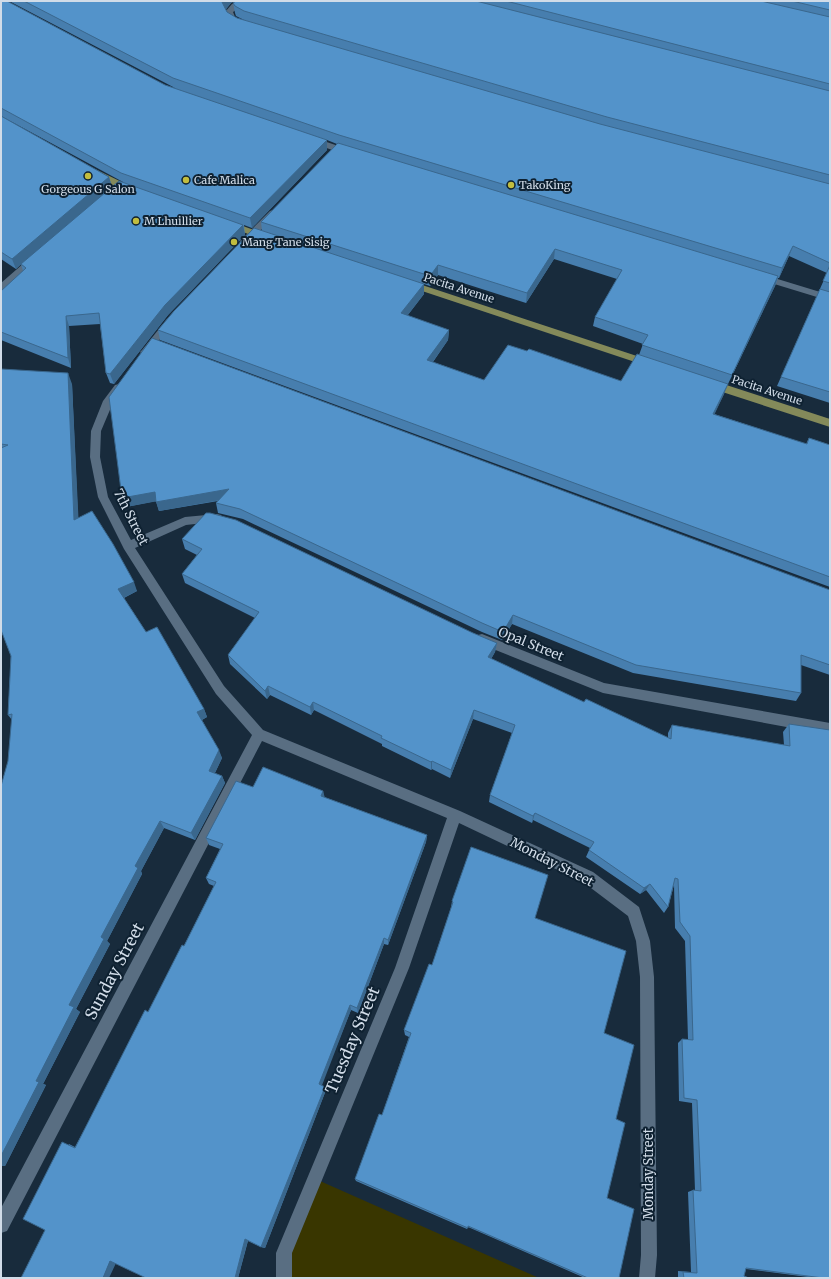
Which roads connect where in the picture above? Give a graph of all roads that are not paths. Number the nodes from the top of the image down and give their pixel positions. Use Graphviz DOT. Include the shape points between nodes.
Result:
graph roads {
  1 [pos="245,1"];
  2 [pos="250,26"];
  3 [pos="306,138"];
  4 [pos="359,155"];
  5 [pos="87,168"];
  6 [pos="142,194"];
  7 [pos="281,205"];
  8 [pos="224,222"];
  9 [pos="253,233"];
  10 [pos="276,240"];
  11 [pos="237,250"];
  12 [pos="43,251"];
  13 [pos="754,275"];
  14 [pos="397,280"];
  15 [pos="1,287"];
  16 [pos="830,298"];
  17 [pos="178,313"];
  18 [pos="152,342"];
  19 [pos="167,347"];
  20 [pos="139,360"];
  21 [pos="655,366"];
  22 [pos="125,379"];
  23 [pos="701,381"];
  24 [pos="830,423"];
  25 [pos="228,520"];
  26 [pos="128,546"];
  27 [pos="470,634"];
  28 [pos="830,729"];
  29 [pos="259,734"];
  30 [pos="455,815"];
  31 [pos="1,1225"];
  32 [pos="284,1278"];
  33 [pos="647,1278"];
  1 -- 2 [label="street" via="228,12 232,18"];
  3 -- 4 [label="street" via="333,151"];
  5 -- 6 [label="main road" via="117,189"];
  7 -- 9 [label="street"];
  8 -- 9 [label="main road"];
  9 -- 10 [label="main road"];
  9 -- 11 [label="street"];
  12 -- 15 [label="street"];
  13 -- 16 [label="street"];
  14 -- 21 [label="main road, Pacita Avenue"];
  17 -- 18 [label="street"];
  18 -- 19 [label="street"];
  18 -- 20 [label="street"];
  22 -- 26 [label="street, 7th Street" via="107,404 96,431 95,457 103,497"];
  23 -- 24 [label="main road, Pacita Avenue"];
  25 -- 26 [label="street" via="214,517 185,520"];
  26 -- 29 [label="street, 7th Street" via="220,690"];
  27 -- 28 [label="street, Opal Street" via="603,688"];
  29 -- 30 [label="street, Monday Street"];
  29 -- 31 [label="street, Sunday Street"];
  30 -- 32 [label="street, Tuesday Street" via="402,968 284,1253"];
  30 -- 33 [label="street, Monday Street" via="588,877 634,912 643,941 647,977"];
}
